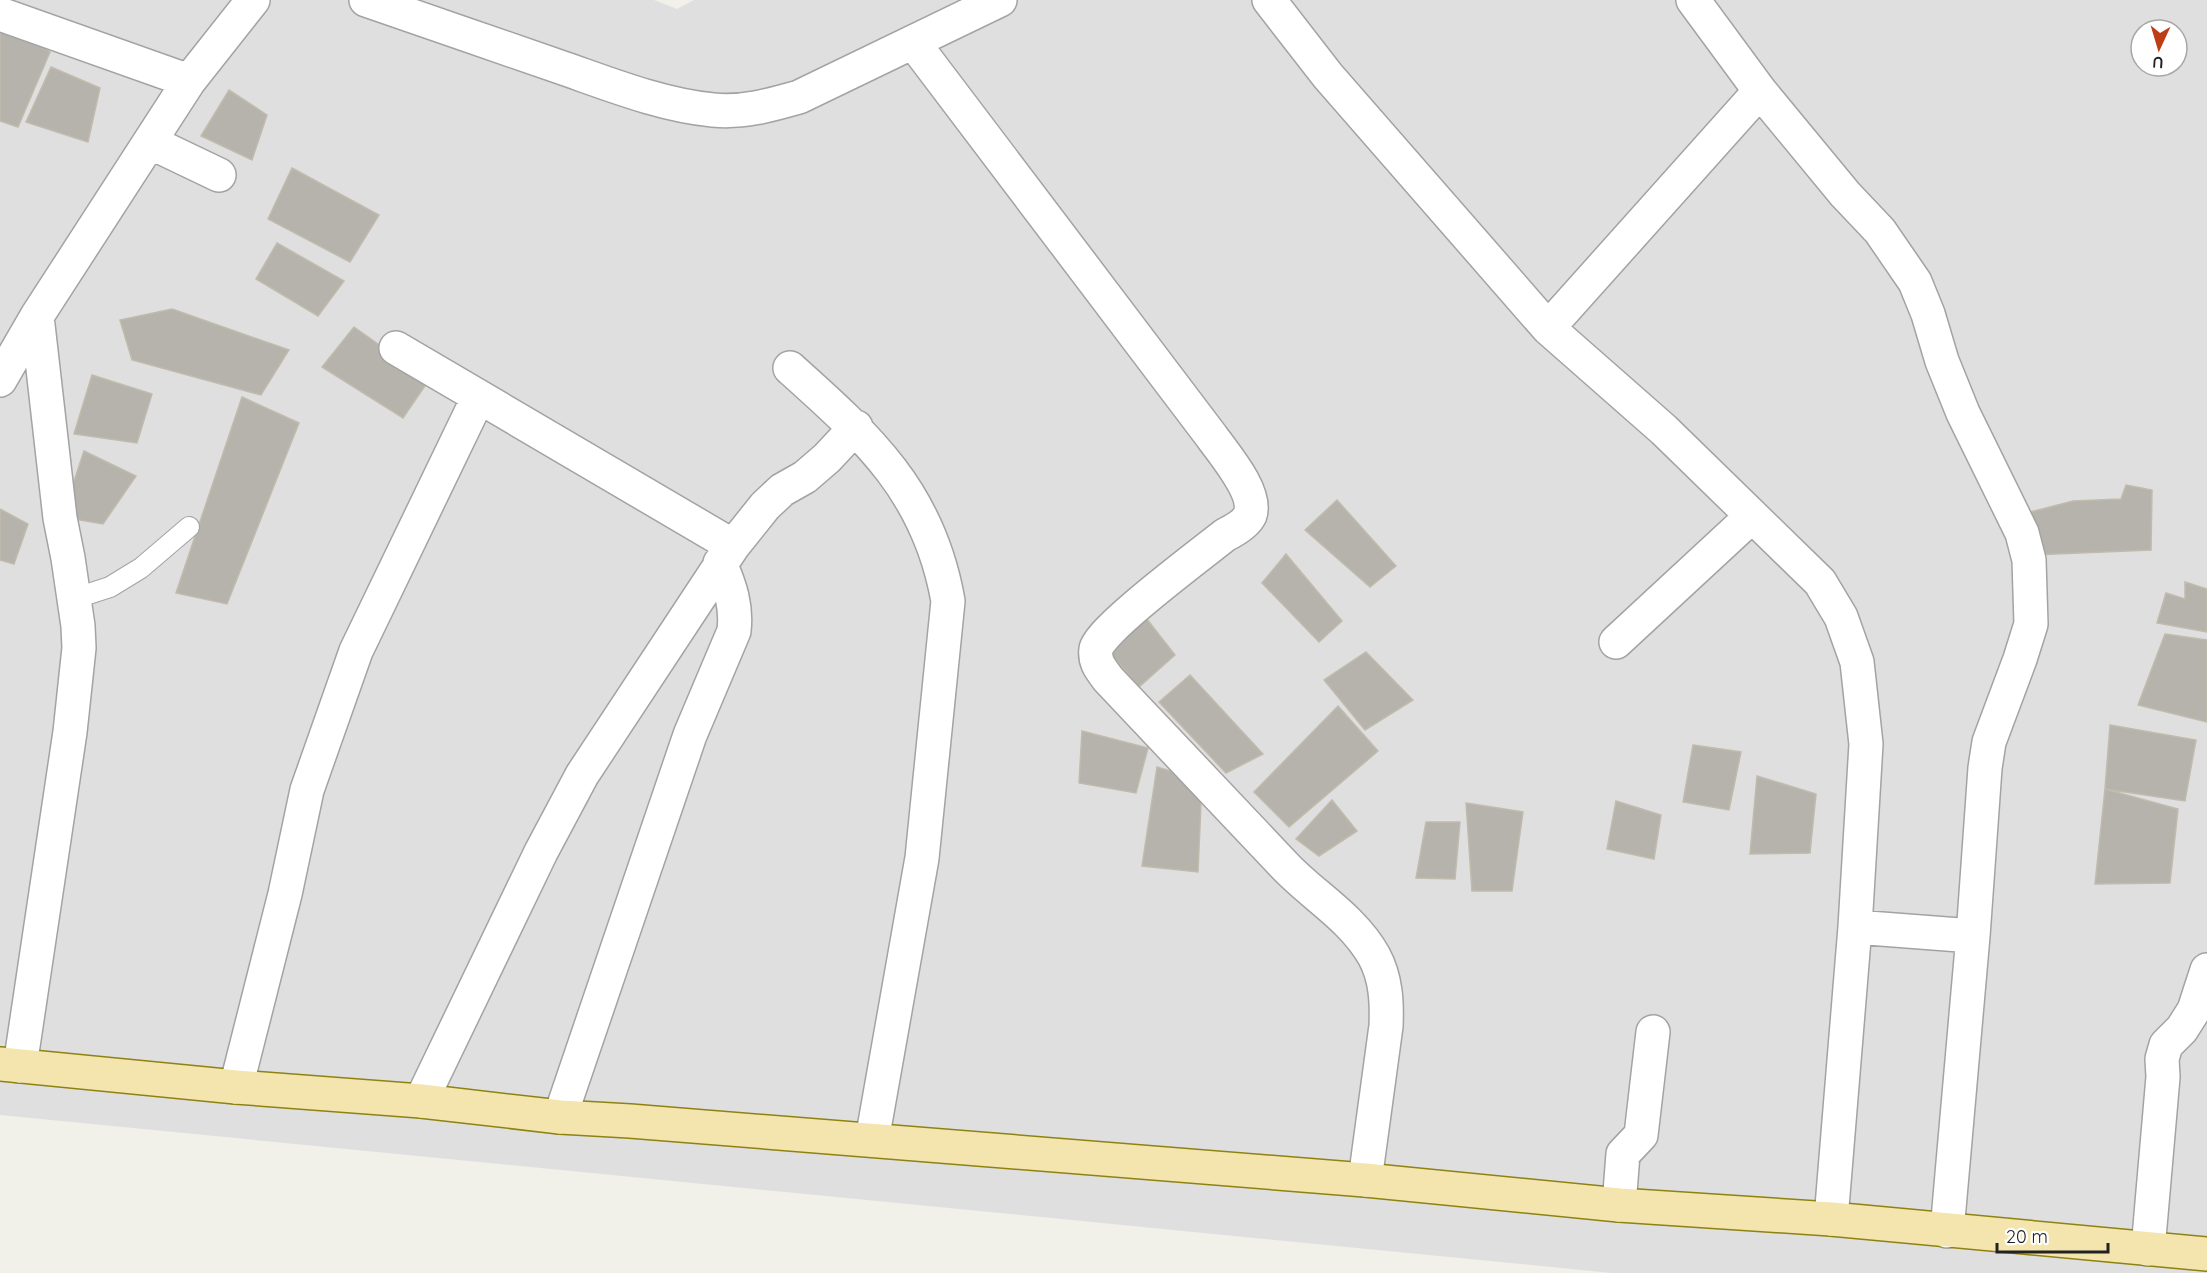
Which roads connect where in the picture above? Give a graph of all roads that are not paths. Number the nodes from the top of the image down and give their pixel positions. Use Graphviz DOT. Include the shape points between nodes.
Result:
graph roads {
  1 [pos="253,0"];
  2 [pos="366,0"];
  3 [pos="1000,0"];
  4 [pos="1269,0"];
  5 [pos="1693,0"];
  6 [pos="0,14"];
  7 [pos="913,42"];
  8 [pos="189,81"];
  9 [pos="1760,91"];
  10 [pos="150,142"];
  11 [pos="219,175"];
  12 [pos="37,315"];
  13 [pos="1548,328"];
  14 [pos="396,348"];
  15 [pos="790,368"];
  16 [pos="0,380"];
  17 [pos="478,398"];
  18 [pos="855,427"];
  19 [pos="1751,517"];
  20 [pos="189,526"];
  21 [pos="727,555"];
  22 [pos="73,599"];
  23 [pos="1616,642"];
  24 [pos="1855,927"];
  25 [pos="1973,936"];
  26 [pos="2207,969"];
  27 [pos="1653,1032"];
  28 [pos="10,1065"];
  29 [pos="236,1087"];
  30 [pos="422,1101"];
  31 [pos="560,1117"];
  32 [pos="872,1140"];
  33 [pos="1365,1180"];
  34 [pos="1619,1205"];
  35 [pos="1831,1220"];
  36 [pos="1947,1231"];
  37 [pos="2148,1249"];
  38 [pos="2207,1254"];
  1 -- 8 [label="street"];
  2 -- 7 [label="street" via="630,91 714,110 766,106 799,98"];
  3 -- 7 [label="street"];
  4 -- 13 [label="street" via="1328,76"];
  5 -- 9 [label="street"];
  6 -- 8 [label="street"];
  7 -- 33 [label="street" via="1212,437 1251,499 1250,515 1239,527 1098,642 1096,662 1284,866 1350,924 1373,953 1382,971 1387,1003"];
  8 -- 10 [label="street"];
  9 -- 13 [label="street"];
  9 -- 25 [label="street" via="1880,231 1915,282 1963,413 2022,533 2028,560 2031,624 1989,742 1984,768"];
  10 -- 11 [label="street"];
  10 -- 12 [label="street"];
  12 -- 16 [label="street"];
  12 -- 22 [label="street"];
  13 -- 19 [label="street" via="1664,430"];
  14 -- 17 [label="street"];
  15 -- 18 [label="street"];
  17 -- 21 [label="street"];
  17 -- 29 [label="street" via="357,651 308,790"];
  18 -- 21 [label="street" via="820,465 765,506"];
  18 -- 32 [label="street" via="900,479 915,504 935,551 948,601 922,858"];
  19 -- 23 [label="street"];
  19 -- 24 [label="street" via="1820,582 1841,617 1857,662 1866,744"];
  20 -- 22 [label="lane" via="141,568 110,587"];
  21 -- 30 [label="street" via="582,775"];
  21 -- 31 [label="street" via="736,615 734,631 690,735"];
  22 -- 28 [label="street" via="78,648 73,701"];
  24 -- 25 [label="street"];
  24 -- 35 [label="street"];
  25 -- 36 [label="street"];
  26 -- 37 [label="street" via="2194,1010 2166,1045 2163,1059"];
  27 -- 34 [label="street" via="1641,1135 1623,1154"];
  28 -- 29 [label="main road"];
  29 -- 30 [label="main road"];
  30 -- 31 [label="main road"];
  31 -- 32 [label="main road"];
  32 -- 33 [label="main road"];
  33 -- 34 [label="main road"];
  34 -- 35 [label="main road"];
  35 -- 36 [label="main road"];
  36 -- 37 [label="main road"];
  37 -- 38 [label="main road"];
}
